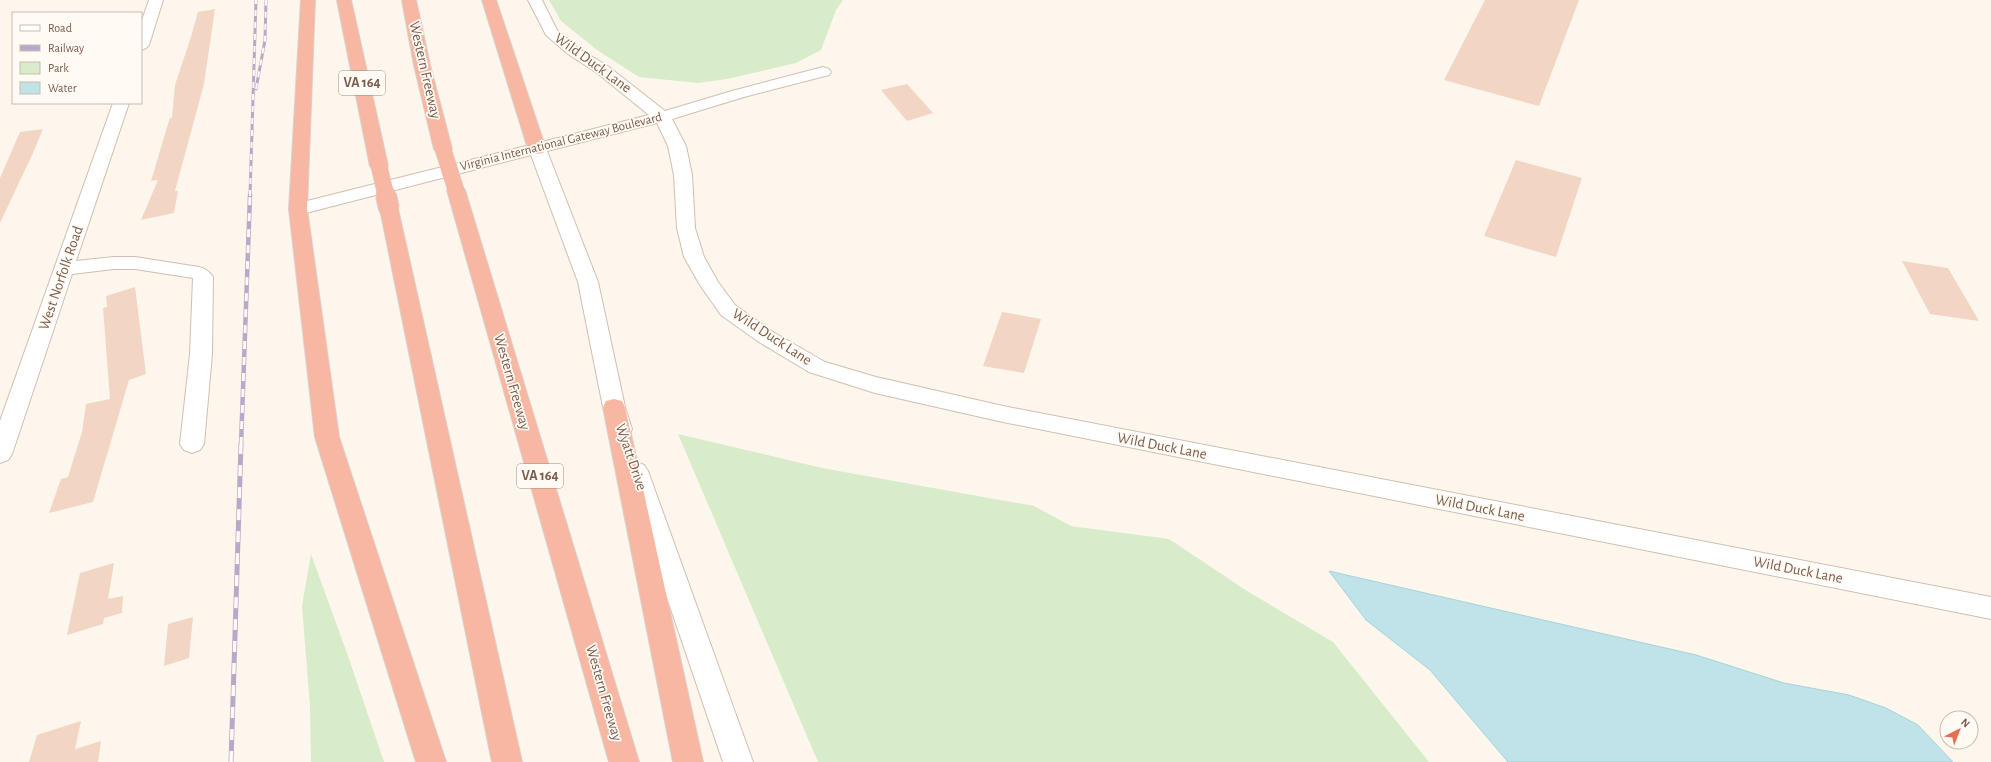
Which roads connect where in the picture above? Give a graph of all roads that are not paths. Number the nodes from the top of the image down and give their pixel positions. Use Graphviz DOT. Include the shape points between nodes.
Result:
graph roads {
  1 [pos="156,0"];
  2 [pos="308,0"];
  3 [pos="344,0"];
  4 [pos="409,0"];
  5 [pos="489,0"];
  6 [pos="535,0"];
  7 [pos="142,42"];
  8 [pos="823,72"];
  9 [pos="121,104"];
  10 [pos="662,117"];
  11 [pos="537,149"];
  12 [pos="298,209"];
  13 [pos="64,269"];
  14 [pos="614,407"];
  15 [pos="192,444"];
  16 [pos="0,454"];
  17 [pos="1991,608"];
  18 [pos="431,762"];
  19 [pos="507,762"];
  20 [pos="624,762"];
  21 [pos="688,762"];
  22 [pos="738,762"];
  1 -- 7 [label="street"];
  2 -- 12 [label="highway"];
  3 -- 19 [label="highway, VA 164, bridge"];
  4 -- 20 [label="highway, Western Freeway / VA 164, bridge" via="443,149"];
  5 -- 11 [label="highway"];
  6 -- 10 [label="street, Wild Duck Lane" via="551,32 572,51 603,70"];
  8 -- 10 [label="street, Virginia International Gateway Boulevard"];
  9 -- 13 [label="street, West Norfolk Road"];
  10 -- 11 [label="street, Virginia International Gateway Boulevard"];
  10 -- 17 [label="street, Wild Duck Lane" via="677,146 683,175 686,228 694,257 710,285 728,310 766,337 817,366 875,385 1010,416"];
  11 -- 12 [label="street, Virginia International Gateway Boulevard"];
  11 -- 14 [label="street, Wyatt Drive" via="588,282"];
  12 -- 18 [label="highway" via="327,436"];
  13 -- 15 [label="street" via="135,263 198,273 203,277 201,354"];
  13 -- 16 [label="street, West Norfolk Road"];
  14 -- 21 [label="highway"];
  14 -- 22 [label="street, Wyatt Drive"];
}
